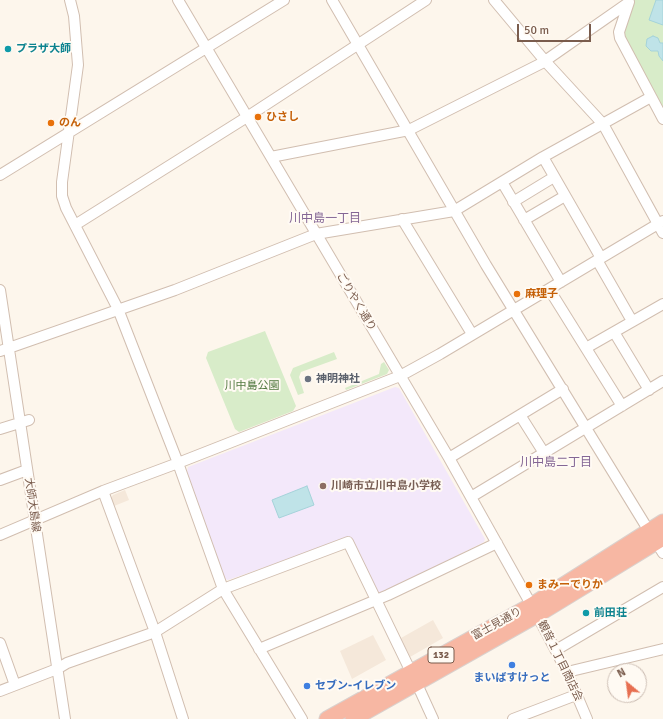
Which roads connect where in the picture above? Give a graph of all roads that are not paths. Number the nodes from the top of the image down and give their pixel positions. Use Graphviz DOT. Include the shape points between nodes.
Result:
graph roads {
  1 [pos="70,0"];
  2 [pos="178,0"];
  3 [pos="284,0"];
  4 [pos="332,0"];
  5 [pos="426,0"];
  6 [pos="494,0"];
  7 [pos="629,2"];
  8 [pos="358,44"];
  9 [pos="206,48"];
  10 [pos="545,61"];
  11 [pos="651,97"];
  12 [pos="247,117"];
  13 [pos="663,119"];
  14 [pos="603,124"];
  15 [pos="409,130"];
  16 [pos="70,132"];
  17 [pos="271,157"];
  18 [pos="543,157"];
  19 [pos="0,175"];
  20 [pos="554,177"];
  21 [pos="502,182"];
  22 [pos="565,196"];
  23 [pos="513,202"];
  24 [pos="454,211"];
  25 [pos="402,219"];
  26 [pos="524,220"];
  27 [pos="75,225"];
  28 [pos="661,226"];
  29 [pos="316,234"];
  30 [pos="599,259"];
  31 [pos="561,282"];
  32 [pos="549,289"];
  33 [pos="0,290"];
  34 [pos="663,304"];
  35 [pos="118,309"];
  36 [pos="515,310"];
  37 [pos="632,321"];
  38 [pos="614,332"];
  39 [pos="472,334"];
  40 [pos="586,348"];
  41 [pos="4,349"];
  42 [pos="400,376"];
  43 [pos="663,381"];
  44 [pos="563,389"];
  45 [pos="648,390"];
  46 [pos="622,406"];
  47 [pos="520,415"];
  48 [pos="24,422"];
  49 [pos="587,427"];
  50 [pos="4,428"];
  51 [pos="544,453"];
  52 [pos="449,458"];
  53 [pos="178,463"];
  54 [pos="27,470"];
  55 [pos="0,480"];
  56 [pos="103,491"];
  57 [pos="471,497"];
  58 [pos="39,518"];
  59 [pos="663,522"];
  60 [pos="0,535"];
  61 [pos="658,541"];
  62 [pos="496,543"];
  63 [pos="663,587"];
  64 [pos="223,589"];
  65 [pos="377,600"];
  66 [pos="534,610"];
  67 [pos="154,632"];
  68 [pos="0,643"];
  69 [pos="259,649"];
  70 [pos="663,649"];
  71 [pos="556,650"];
  72 [pos="57,669"];
  73 [pos="567,672"];
  74 [pos="414,678"];
  75 [pos="15,685"];
  76 [pos="0,691"];
  77 [pos="576,695"];
  78 [pos="64,719"];
  79 [pos="183,719"];
  80 [pos="302,719"];
  81 [pos="327,719"];
  82 [pos="354,719"];
  83 [pos="433,719"];
  84 [pos="513,719"];
  85 [pos="587,719"];
  1 -- 16 [label="street" via="75,23 78,66"];
  2 -- 9 [label="street, ごりやく通り"];
  3 -- 9 [label="street"];
  4 -- 8 [label="street"];
  5 -- 8 [label="street"];
  6 -- 10 [label="street"];
  7 -- 10 [label="street"];
  7 -- 11 [label="street" via="619,32 620,38"];
  8 -- 12 [label="street"];
  8 -- 15 [label="street"];
  9 -- 12 [label="street, ごりやく通り"];
  9 -- 16 [label="street"];
  10 -- 14 [label="street"];
  10 -- 15 [label="street"];
  11 -- 13 [label="street"];
  11 -- 14 [label="street"];
  12 -- 17 [label="street, ごりやく通り"];
  12 -- 27 [label="street"];
  14 -- 18 [label="street"];
  14 -- 28 [label="street"];
  15 -- 17 [label="street"];
  15 -- 24 [label="street"];
  16 -- 19 [label="street"];
  16 -- 27 [label="street" via="62,189 66,208"];
  17 -- 29 [label="street, ごりやく通り"];
  18 -- 20 [label="street"];
  18 -- 21 [label="street"];
  20 -- 22 [label="street"];
  20 -- 23 [label="street"];
  21 -- 23 [label="street"];
  21 -- 24 [label="street"];
  22 -- 26 [label="street"];
  22 -- 30 [label="street"];
  23 -- 26 [label="street"];
  24 -- 25 [label="street"];
  24 -- 36 [label="street"];
  25 -- 29 [label="street"];
  25 -- 39 [label="street"];
  26 -- 31 [label="street"];
  27 -- 35 [label="street"];
  28 -- 30 [label="street"];
  29 -- 35 [label="street" via="175,290"];
  29 -- 42 [label="street, ごりやく通り"];
  30 -- 31 [label="street"];
  30 -- 37 [label="street"];
  31 -- 32 [label="street"];
  32 -- 36 [label="street"];
  32 -- 40 [label="street"];
  33 -- 41 [label="street, 大師大島線"];
  34 -- 37 [label="street"];
  35 -- 41 [label="street"];
  35 -- 53 [label="street"];
  36 -- 39 [label="street"];
  36 -- 44 [label="street"];
  37 -- 38 [label="street"];
  38 -- 40 [label="street"];
  38 -- 45 [label="street"];
  39 -- 42 [label="street"];
  40 -- 46 [label="street"];
  41 -- 48 [label="street, 大師大島線"];
  42 -- 52 [label="street, ごりやく通り"];
  42 -- 53 [label="street"];
  43 -- 45 [label="street"];
  44 -- 47 [label="street"];
  44 -- 49 [label="street"];
  45 -- 46 [label="street"];
  46 -- 49 [label="street"];
  47 -- 51 [label="street"];
  47 -- 52 [label="street"];
  48 -- 50 [label="street"];
  48 -- 54 [label="street, 大師大島線"];
  49 -- 51 [label="street"];
  49 -- 61 [label="street"];
  51 -- 57 [label="street"];
  52 -- 57 [label="street, ごりやく通り"];
  53 -- 56 [label="street"];
  53 -- 64 [label="street"];
  54 -- 55 [label="street"];
  54 -- 58 [label="street, 大師大島線"];
  56 -- 58 [label="street"];
  56 -- 67 [label="street"];
  57 -- 62 [label="street, ごりやく通り"];
  58 -- 60 [label="street"];
  58 -- 72 [label="street, 大師大島線"];
  59 -- 61 [label="highway, 富士見通り / 132"];
  61 -- 66 [label="highway, 富士見通り / 132"];
  62 -- 65 [label="street"];
  62 -- 66 [label="street, ごりやく通り"];
  63 -- 71 [label="street"];
  64 -- 65 [label="street" via="348,542"];
  64 -- 67 [label="street"];
  64 -- 69 [label="street"];
  65 -- 69 [label="street"];
  65 -- 74 [label="street"];
  66 -- 71 [label="street, 観音１丁目商店会"];
  66 -- 74 [label="highway, 富士見通り / 132"];
  67 -- 72 [label="street" via="67,662"];
  67 -- 79 [label="street"];
  68 -- 75 [label="street"];
  69 -- 80 [label="street"];
  70 -- 73 [label="street"];
  71 -- 73 [label="street, 観音１丁目商店会"];
  72 -- 75 [label="street"];
  72 -- 78 [label="street, 大師大島線"];
  73 -- 77 [label="street, 観音１丁目商店会"];
  74 -- 81 [label="highway, 富士見通り / 132"];
  74 -- 82 [label="highway, 富士見通り / 132"];
  74 -- 83 [label="street"];
  75 -- 76 [label="street"];
  77 -- 84 [label="street"];
  77 -- 85 [label="street, 観音１丁目商店会"];
}
